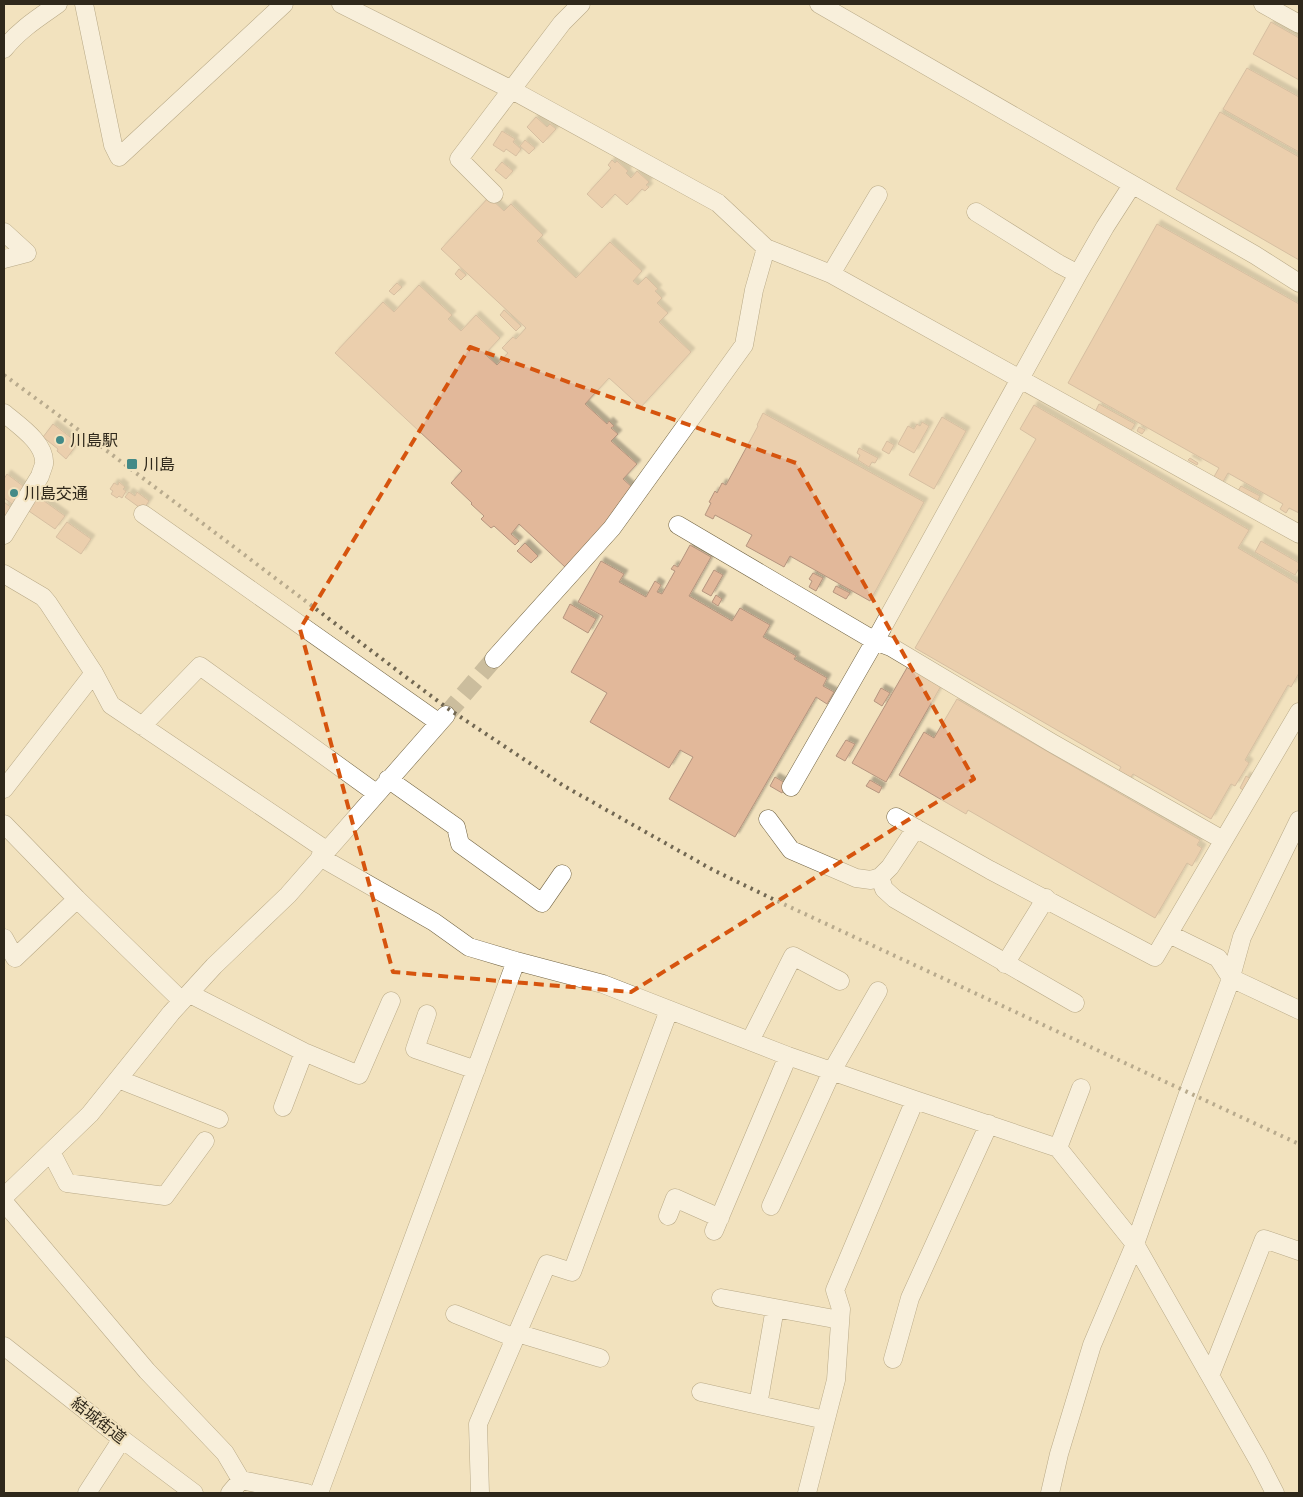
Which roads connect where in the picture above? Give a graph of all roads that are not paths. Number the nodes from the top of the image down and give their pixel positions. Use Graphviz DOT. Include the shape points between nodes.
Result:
graph roads {
  1 [pos="58,4"];
  2 [pos="84,4"];
  3 [pos="284,4"];
  4 [pos="341,4"];
  5 [pos="581,4"];
  6 [pos="819,4"];
  7 [pos="1263,4"];
  8 [pos="1299,24"];
  9 [pos="7,39"];
  10 [pos="512,90"];
  11 [pos="1132,185"];
  12 [pos="494,194"];
  13 [pos="878,195"];
  14 [pos="976,212"];
  15 [pos="4,232"];
  16 [pos="766,248"];
  17 [pos="4,258"];
  18 [pos="831,274"];
  19 [pos="1078,274"];
  20 [pos="1299,283"];
  21 [pos="1020,380"];
  22 [pos="4,413"];
  23 [pos="143,514"];
  24 [pos="678,525"];
  25 [pos="1299,534"];
  26 [pos="4,535"];
  27 [pos="4,574"];
  28 [pos="874,640"];
  29 [pos="494,659"];
  30 [pos="94,673"];
  31 [pos="1299,712"];
  32 [pos="142,726"];
  33 [pos="388,779"];
  34 [pos="791,787"];
  35 [pos="4,789"];
  36 [pos="376,793"];
  37 [pos="896,817"];
  38 [pos="768,819"];
  39 [pos="1299,820"];
  40 [pos="4,824"];
  41 [pos="916,828"];
  42 [pos="1223,840"];
  43 [pos="323,853"];
  44 [pos="562,874"];
  45 [pos="880,877"];
  46 [pos="1046,898"];
  47 [pos="77,899"];
  48 [pos="1169,934"];
  49 [pos="4,938"];
  50 [pos="516,961"];
  51 [pos="1005,964"];
  52 [pos="1231,978"];
  53 [pos="840,980"];
  54 [pos="878,991"];
  55 [pos="186,997"];
  56 [pos="391,1001"];
  57 [pos="1075,1003"];
  58 [pos="669,1010"];
  59 [pos="1299,1010"];
  60 [pos="427,1014"];
  61 [pos="750,1041"];
  62 [pos="304,1052"];
  63 [pos="788,1056"];
  64 [pos="476,1070"];
  65 [pos="832,1071"];
  66 [pos="118,1079"];
  67 [pos="1082,1088"];
  68 [pos="915,1100"];
  69 [pos="283,1107"];
  70 [pos="220,1119"];
  71 [pos="988,1124"];
  72 [pos="205,1141"];
  73 [pos="1058,1148"];
  74 [pos="51,1152"];
  75 [pos="4,1197"];
  76 [pos="4,1202"];
  77 [pos="771,1206"];
  78 [pos="668,1216"];
  79 [pos="1135,1244"];
  80 [pos="1299,1251"];
  81 [pos="721,1298"];
  82 [pos="775,1308"];
  83 [pos="455,1314"];
  84 [pos="840,1320"];
  85 [pos="516,1335"];
  86 [pos="4,1346"];
  87 [pos="600,1358"];
  88 [pos="893,1359"];
  89 [pos="1210,1376"];
  90 [pos="701,1392"];
  91 [pos="758,1404"];
  92 [pos="826,1420"];
  93 [pos="122,1439"];
  94 [pos="236,1487"];
  95 [pos="87,1493"];
  96 [pos="194,1493"];
  97 [pos="307,1493"];
  98 [pos="319,1493"];
  99 [pos="480,1493"];
  100 [pos="807,1493"];
  101 [pos="1050,1493"];
  102 [pos="1275,1493"];
  1 -- 9 [label="street"];
  2 -- 3 [label="street" via="113,145 119,158"];
  4 -- 10 [label="street"];
  5 -- 10 [label="street"];
  6 -- 11 [label="street"];
  7 -- 8 [label="street"];
  10 -- 12 [label="street" via="459,159"];
  10 -- 16 [label="street" via="718,203"];
  11 -- 19 [label="street"];
  11 -- 20 [label="street"];
  13 -- 18 [label="street"];
  14 -- 19 [label="street"];
  15 -- 17 [label="street" via="26,253"];
  16 -- 18 [label="street"];
  16 -- 29 [label="street" via="744,345 612,528"];
  18 -- 21 [label="street"];
  19 -- 21 [label="street"];
  21 -- 25 [label="street"];
  21 -- 28 [label="street"];
  22 -- 26 [label="street" via="36,443 43,454 44,465"];
  23 -- 33 [label="street" via="442,718"];
  24 -- 28 [label="street"];
  27 -- 30 [label="street" via="43,598"];
  28 -- 34 [label="street"];
  28 -- 42 [label="street" via="891,646 1052,743"];
  30 -- 32 [label="street" via="111,705"];
  30 -- 35 [label="street"];
  31 -- 42 [label="street"];
  32 -- 36 [label="street" via="200,666"];
  32 -- 43 [label="street"];
  33 -- 36 [label="street"];
  33 -- 44 [label="street" via="456,827 460,844 542,904"];
  36 -- 43 [label="street"];
  37 -- 41 [label="street"];
  38 -- 45 [label="street" via="791,850 856,878 871,880"];
  39 -- 52 [label="street" via="1242,937"];
  40 -- 47 [label="street"];
  41 -- 45 [label="street"];
  41 -- 46 [label="street"];
  42 -- 48 [label="street"];
  43 -- 50 [label="street" via="469,947"];
  43 -- 55 [label="street" via="288,895"];
  45 -- 51 [label="street" via="884,890 895,899 988,951"];
  46 -- 48 [label="street" via="1156,956"];
  46 -- 51 [label="street"];
  47 -- 49 [label="street" via="15,958"];
  47 -- 55 [label="street"];
  48 -- 52 [label="street" via="1218,958"];
  50 -- 58 [label="street" via="603,984"];
  50 -- 64 [label="street"];
  51 -- 57 [label="street"];
  52 -- 59 [label="street"];
  52 -- 79 [label="street"];
  53 -- 61 [label="street" via="793,956"];
  54 -- 65 [label="street"];
  55 -- 62 [label="street"];
  55 -- 66 [label="street"];
  56 -- 62 [label="street" via="359,1075"];
  58 -- 61 [label="street"];
  58 -- 85 [label="street" via="572,1272 547,1264"];
  60 -- 64 [label="street" via="415,1049"];
  61 -- 63 [label="street"];
  62 -- 69 [label="street"];
  63 -- 65 [label="street"];
  63 -- 78 [label="street" via="717,1224 675,1198"];
  64 -- 98 [label="street"];
  65 -- 68 [label="street"];
  65 -- 77 [label="street"];
  66 -- 70 [label="street"];
  66 -- 74 [label="street" via="90,1114"];
  67 -- 73 [label="street"];
  68 -- 71 [label="street"];
  68 -- 84 [label="street" via="835,1290 841,1309"];
  71 -- 73 [label="street"];
  71 -- 88 [label="street" via="910,1298"];
  72 -- 74 [label="street" via="165,1196 67,1183"];
  73 -- 79 [label="street"];
  74 -- 75 [label="street"];
  76 -- 94 [label="street" via="147,1371 224,1453"];
  79 -- 89 [label="street"];
  79 -- 101 [label="street" via="1092,1346"];
  80 -- 89 [label="street" via="1264,1239"];
  81 -- 82 [label="street"];
  82 -- 84 [label="street"];
  82 -- 91 [label="street"];
  83 -- 85 [label="street"];
  84 -- 92 [label="street" via="836,1380"];
  85 -- 87 [label="street"];
  85 -- 99 [label="street" via="478,1424"];
  86 -- 93 [label="street, 結城街道"];
  89 -- 102 [label="street"];
  90 -- 91 [label="street"];
  91 -- 92 [label="street"];
  92 -- 100 [label="street"];
  93 -- 95 [label="street"];
  93 -- 96 [label="street, 結城街道"];
  94 -- 97 [label="street"];
}
